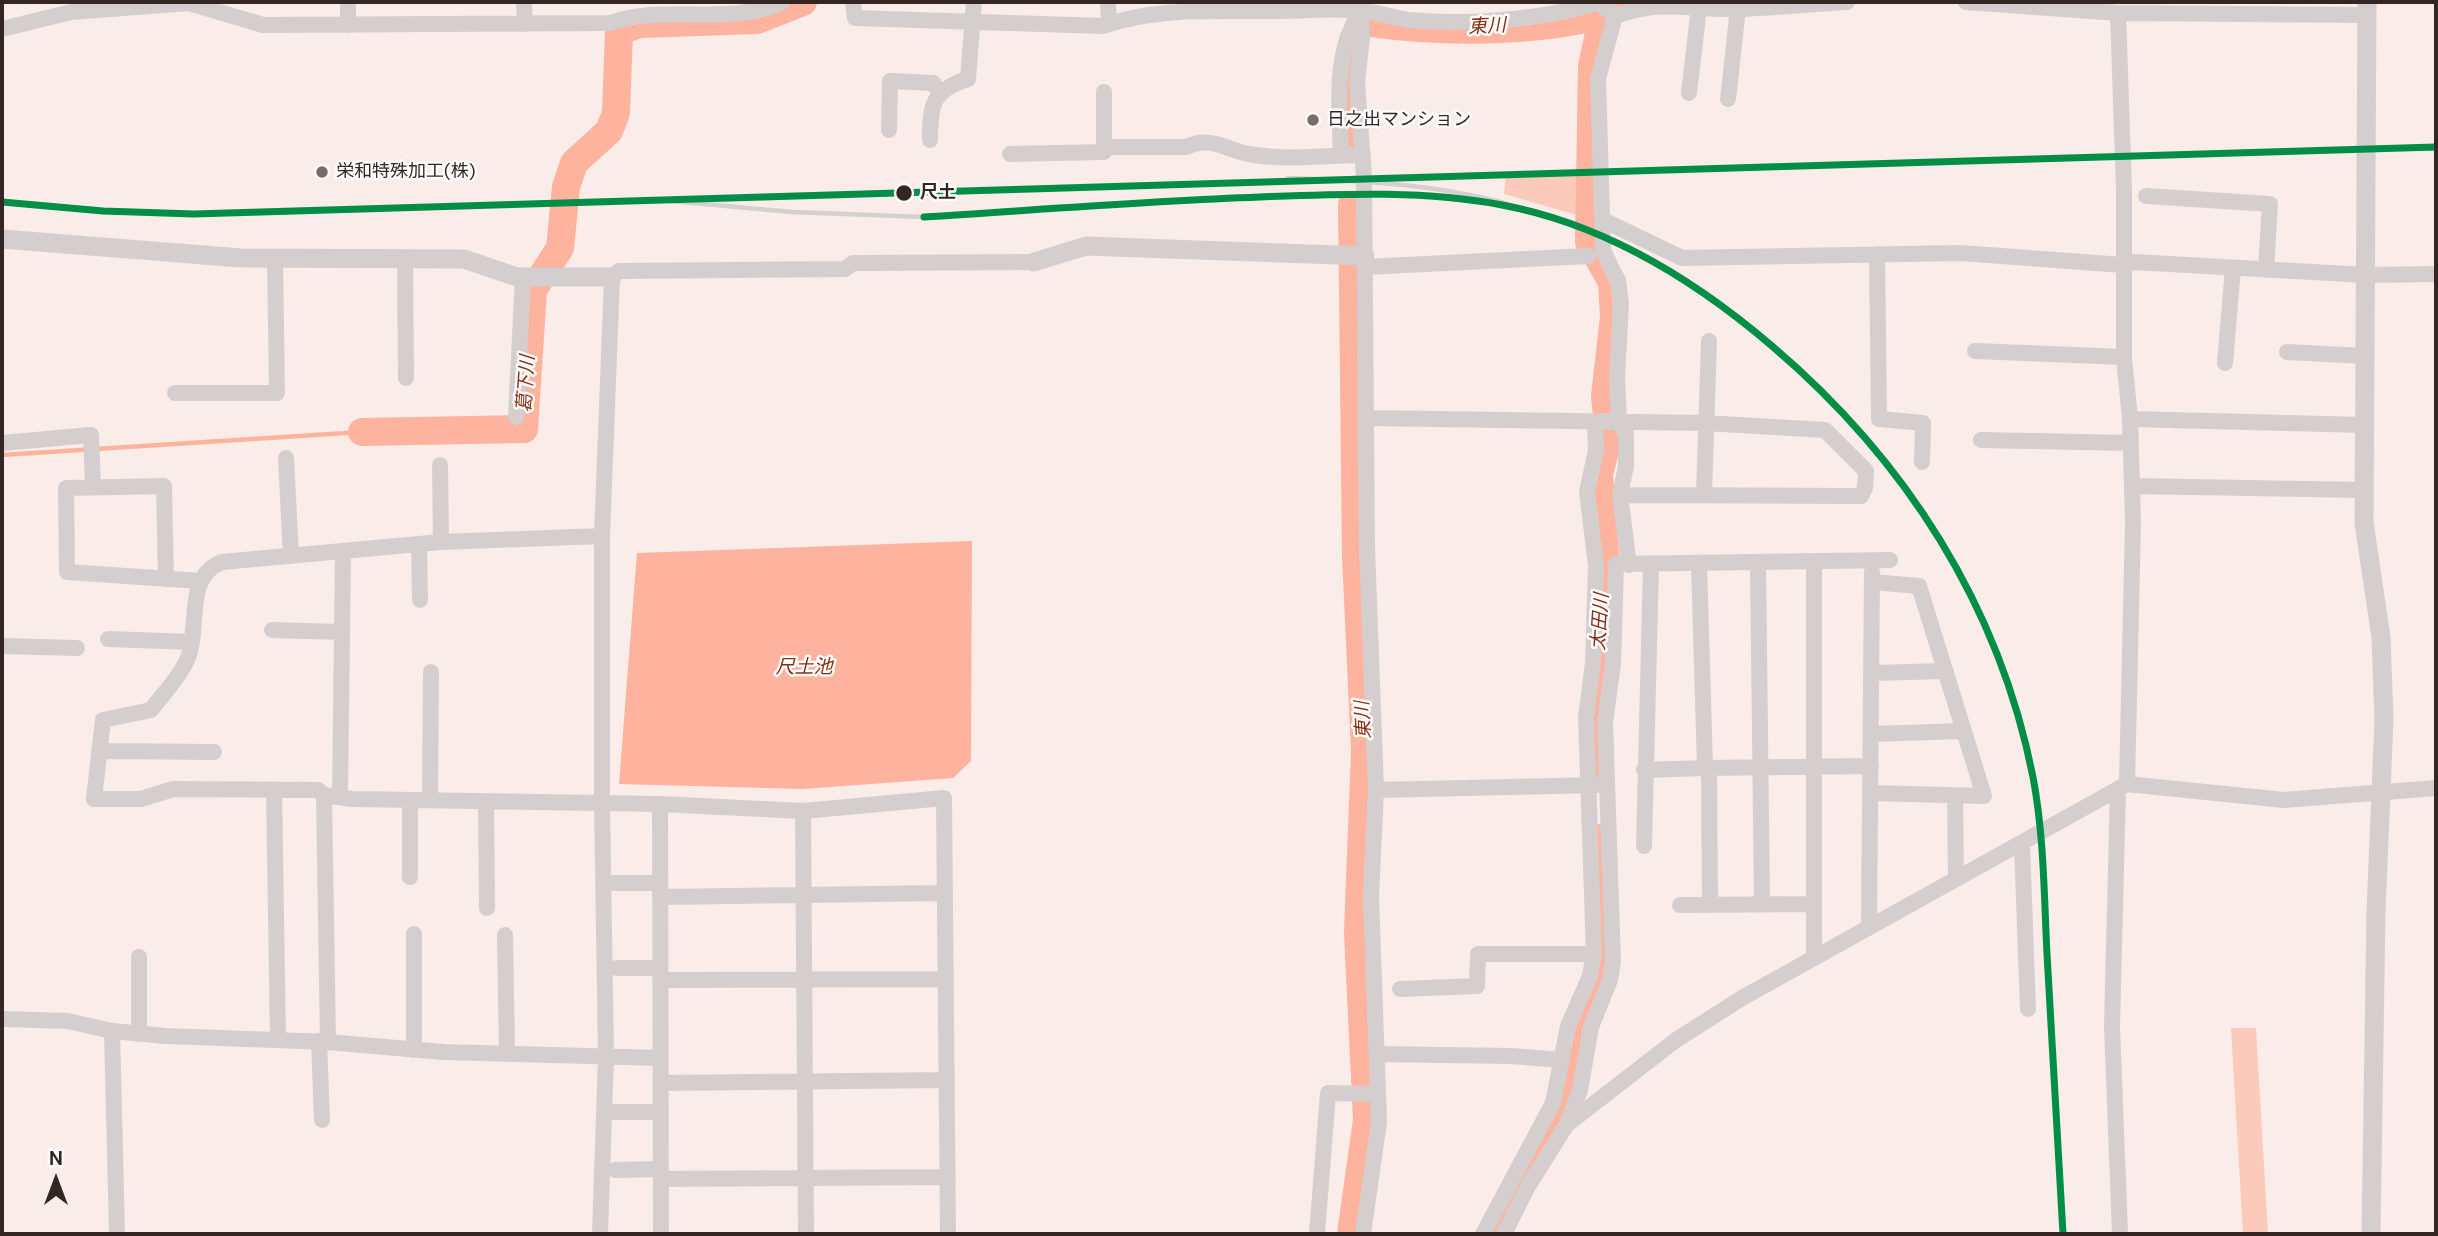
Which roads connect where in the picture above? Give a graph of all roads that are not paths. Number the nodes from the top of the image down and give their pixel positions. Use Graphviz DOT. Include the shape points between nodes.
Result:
graph roads {
  1 [pos="348,2"];
  2 [pos="524,2"];
  3 [pos="782,2"];
  4 [pos="853,2"];
  5 [pos="974,2"];
  6 [pos="1108,2"];
  7 [pos="1599,2"];
  8 [pos="1847,2"];
  9 [pos="1966,2"];
  10 [pos="1786,4"];
  11 [pos="1360,6"];
  12 [pos="72,7"];
  13 [pos="1699,7"];
  14 [pos="1738,8"];
  15 [pos="2270,8"];
  16 [pos="2367,8"];
  17 [pos="2118,13"];
  18 [pos="1615,16"];
  19 [pos="973,21"];
  20 [pos="1109,23"];
  21 [pos="525,24"];
  22 [pos="348,25"];
  23 [pos="2,29"];
  24 [pos="939,92"];
  25 [pos="1104,92"];
  26 [pos="1687,92"];
  27 [pos="1728,99"];
  28 [pos="889,130"];
  29 [pos="930,140"];
  30 [pos="1104,147"];
  31 [pos="1010,155"];
  32 [pos="1341,155"];
  33 [pos="1363,155"];
  34 [pos="2146,196"];
  35 [pos="1603,220"];
  36 [pos="2,239"];
  37 [pos="1877,254"];
  38 [pos="1588,256"];
  39 [pos="1360,258"];
  40 [pos="275,259"];
  41 [pos="405,259"];
  42 [pos="1034,262"];
  43 [pos="2123,265"];
  44 [pos="2233,268"];
  45 [pos="2266,270"];
  46 [pos="2436,274"];
  47 [pos="2366,275"];
  48 [pos="523,277"];
  49 [pos="611,277"];
  50 [pos="1709,341"];
  51 [pos="1975,351"];
  52 [pos="2287,352"];
  53 [pos="2365,356"];
  54 [pos="2124,357"];
  55 [pos="2225,363"];
  56 [pos="406,378"];
  57 [pos="175,393"];
  58 [pos="516,417"];
  59 [pos="1368,418"];
  60 [pos="2130,419"];
  61 [pos="1595,423"];
  62 [pos="1619,423"];
  63 [pos="1705,423"];
  64 [pos="2365,425"];
  65 [pos="1981,440"];
  66 [pos="2,443"];
  67 [pos="2131,443"];
  68 [pos="286,458"];
  69 [pos="1922,462"];
  70 [pos="440,465"];
  71 [pos="2132,486"];
  72 [pos="93,487"];
  73 [pos="2364,490"];
  74 [pos="1704,494"];
  75 [pos="1620,495"];
  76 [pos="602,536"];
  77 [pos="440,542"];
  78 [pos="419,544"];
  79 [pos="343,551"];
  80 [pos="291,556"];
  81 [pos="1890,560"];
  82 [pos="1872,561"];
  83 [pos="1814,562"];
  84 [pos="1758,563"];
  85 [pos="1699,564"];
  86 [pos="1629,565"];
  87 [pos="1651,565"];
  88 [pos="166,579"];
  89 [pos="200,581"];
  90 [pos="1872,582"];
  91 [pos="420,600"];
  92 [pos="272,630"];
  93 [pos="342,632"];
  94 [pos="108,639"];
  95 [pos="192,642"];
  96 [pos="2,646"];
  97 [pos="77,648"];
  98 [pos="1946,671"];
  99 [pos="431,672"];
  100 [pos="1871,673"];
  101 [pos="1964,731"];
  102 [pos="1871,734"];
  103 [pos="99,751"];
  104 [pos="214,752"];
  105 [pos="1871,766"];
  106 [pos="1815,767"];
  107 [pos="1707,768"];
  108 [pos="1760,768"];
  109 [pos="1644,770"];
  110 [pos="1587,785"];
  111 [pos="1606,785"];
  112 [pos="2123,786"];
  113 [pos="2436,788"];
  114 [pos="274,790"];
  115 [pos="1376,790"];
  116 [pos="1870,793"];
  117 [pos="2381,793"];
  118 [pos="332,795"];
  119 [pos="1955,797"];
  120 [pos="410,800"];
  121 [pos="430,800"];
  122 [pos="486,802"];
  123 [pos="602,804"];
  124 [pos="660,804"];
  125 [pos="803,811"];
  126 [pos="2022,844"];
  127 [pos="1644,846"];
  128 [pos="410,877"];
  129 [pos="1956,879"];
  130 [pos="614,883"];
  131 [pos="660,890"];
  132 [pos="945,893"];
  133 [pos="804,895"];
  134 [pos="1762,904"];
  135 [pos="1813,904"];
  136 [pos="1680,905"];
  137 [pos="1710,905"];
  138 [pos="487,908"];
  139 [pos="1869,926"];
  140 [pos="414,934"];
  141 [pos="505,935"];
  142 [pos="1594,954"];
  143 [pos="138,957"];
  144 [pos="1814,958"];
  145 [pos="617,968"];
  146 [pos="660,974"];
  147 [pos="805,979"];
  148 [pos="944,979"];
  149 [pos="1400,989"];
  150 [pos="2028,1009"];
  151 [pos="2,1019"];
  152 [pos="113,1031"];
  153 [pos="138,1034"];
  154 [pos="278,1040"];
  155 [pos="324,1042"];
  156 [pos="414,1050"];
  157 [pos="507,1053"];
  158 [pos="1377,1054"];
  159 [pos="606,1056"];
  160 [pos="660,1058"];
  161 [pos="1562,1060"];
  162 [pos="806,1080"];
  163 [pos="946,1080"];
  164 [pos="661,1083"];
  165 [pos="1378,1094"];
  166 [pos="614,1112"];
  167 [pos="661,1112"];
  168 [pos="322,1119"];
  169 [pos="1567,1124"];
  170 [pos="615,1170"];
  171 [pos="661,1174"];
  172 [pos="948,1177"];
  173 [pos="806,1179"];
  174 [pos="117,1234"];
  175 [pos="600,1234"];
  176 [pos="661,1234"];
  177 [pos="806,1234"];
  178 [pos="948,1234"];
  179 [pos="1317,1234"];
  180 [pos="1363,1234"];
  181 [pos="1483,1234"];
  182 [pos="1504,1234"];
  183 [pos="2120,1234"];
  184 [pos="2371,1234"];
  1 -- 22 [label="street"];
  2 -- 21 [label="street"];
  3 -- 21 [label="street" via="761,12"];
  4 -- 19 [label="street" via="855,18"];
  5 -- 19 [label="street"];
  6 -- 20 [label="street"];
  7 -- 11 [label="street" via="1545,15 1444,21 1408,20"];
  7 -- 18 [label="street"];
  8 -- 10 [label="street"];
  9 -- 17 [label="street"];
  10 -- 14 [label="street"];
  11 -- 20 [label="street" via="1169,12"];
  11 -- 32 [label="street" via="1343,50"];
  11 -- 33 [label="street" via="1357,82"];
  12 -- 22 [label="street" via="189,3 263,25"];
  12 -- 23 [label="street"];
  13 -- 14 [label="street"];
  13 -- 18 [label="street" via="1643,5"];
  13 -- 26 [label="street"];
  14 -- 27 [label="street"];
  15 -- 16 [label="street"];
  15 -- 17 [label="street"];
  16 -- 47 [label="street"];
  17 -- 43 [label="street"];
  18 -- 35 [label="street" via="1598,79"];
  19 -- 20 [label="street"];
  19 -- 24 [label="street" via="968,79"];
  21 -- 22 [label="street"];
  24 -- 28 [label="street" via="933,83 890,81"];
  24 -- 29 [label="street" via="933,104"];
  25 -- 30 [label="street"];
  30 -- 31 [label="street" via="1104,152"];
  30 -- 32 [label="street" via="1186,148 1197,143 1246,154"];
  32 -- 33 [label="street"];
  33 -- 39 [label="street"];
  34 -- 45 [label="street" via="2270,204"];
  35 -- 37 [label="street" via="1682,258"];
  35 -- 62 [label="street" via="1603,250 1618,282 1621,303"];
  36 -- 40 [label="street"];
  37 -- 43 [label="street" via="1961,253"];
  37 -- 69 [label="street" via="1879,419 1923,423"];
  38 -- 39 [label="street"];
  39 -- 42 [label="street" via="1086,246"];
  39 -- 59 [label="street"];
  40 -- 41 [label="street"];
  40 -- 57 [label="street" via="277,393"];
  41 -- 48 [label="street" via="464,259"];
  41 -- 56 [label="street"];
  42 -- 49 [label="street" via="619,271"];
  43 -- 44 [label="street"];
  43 -- 54 [label="street"];
  44 -- 45 [label="street"];
  44 -- 55 [label="street"];
  45 -- 47 [label="street"];
  46 -- 47 [label="street"];
  47 -- 53 [label="street"];
  48 -- 49 [label="street"];
  48 -- 58 [label="street"];
  49 -- 76 [label="street"];
  50 -- 63 [label="street"];
  51 -- 54 [label="street"];
  52 -- 53 [label="street"];
  53 -- 64 [label="street"];
  54 -- 60 [label="street"];
  59 -- 61 [label="street"];
  59 -- 115 [label="street" via="1367,548"];
  60 -- 64 [label="street"];
  60 -- 67 [label="street"];
  61 -- 62 [label="street"];
  61 -- 110 [label="street" via="1596,450 1587,492 1596,565 1586,717"];
  62 -- 63 [label="street"];
  62 -- 75 [label="street" via="1626,435"];
  63 -- 74 [label="street"];
  63 -- 74 [label="street" via="1825,430 1866,471 1861,496"];
  64 -- 73 [label="street"];
  65 -- 67 [label="street"];
  66 -- 72 [label="street" via="91,435"];
  67 -- 71 [label="street"];
  68 -- 80 [label="street"];
  70 -- 77 [label="street"];
  71 -- 73 [label="street"];
  71 -- 112 [label="street"];
  72 -- 88 [label="street" via="164,486"];
  72 -- 88 [label="street" via="66,488 67,572"];
  73 -- 117 [label="street" via="2364,523 2381,637"];
  74 -- 75 [label="street"];
  75 -- 86 [label="street"];
  76 -- 77 [label="street"];
  76 -- 123 [label="street"];
  77 -- 78 [label="street"];
  78 -- 79 [label="street"];
  78 -- 91 [label="street"];
  79 -- 80 [label="street"];
  79 -- 93 [label="street"];
  80 -- 89 [label="street" via="222,562 205,572"];
  81 -- 82 [label="street"];
  82 -- 83 [label="street"];
  82 -- 90 [label="street"];
  83 -- 84 [label="street"];
  83 -- 106 [label="street"];
  84 -- 85 [label="street"];
  84 -- 108 [label="street"];
  85 -- 87 [label="street"];
  85 -- 107 [label="street"];
  86 -- 87 [label="street"];
  86 -- 111 [label="street" via="1616,564 1613,664 1605,722"];
  87 -- 109 [label="street"];
  88 -- 89 [label="street"];
  89 -- 95 [label="street"];
  90 -- 98 [label="street" via="1919,586"];
  90 -- 100 [label="street"];
  92 -- 93 [label="street"];
  93 -- 118 [label="street"];
  94 -- 95 [label="street"];
  95 -- 103 [label="street" via="182,669 151,710 103,720"];
  96 -- 97 [label="street"];
  98 -- 100 [label="street"];
  98 -- 101 [label="street"];
  99 -- 121 [label="street"];
  100 -- 102 [label="street"];
  101 -- 102 [label="street"];
  101 -- 119 [label="street" via="1984,796"];
  102 -- 105 [label="street"];
  103 -- 104 [label="street"];
  103 -- 114 [label="street" via="94,799 141,799 173,789"];
  105 -- 106 [label="street"];
  105 -- 116 [label="street"];
  106 -- 108 [label="street"];
  106 -- 135 [label="street"];
  107 -- 108 [label="street"];
  107 -- 109 [label="street"];
  107 -- 137 [label="street"];
  108 -- 134 [label="street"];
  109 -- 127 [label="street"];
  110 -- 111 [label="street"];
  110 -- 115 [label="street"];
  110 -- 142 [label="street"];
  111 -- 169 [label="street" via="1614,961 1591,1027 1580,1090"];
  112 -- 117 [label="street" via="2284,800"];
  112 -- 126 [label="street"];
  112 -- 183 [label="street" via="2112,1026"];
  113 -- 117 [label="street"];
  114 -- 118 [label="street" via="318,790"];
  114 -- 154 [label="street"];
  115 -- 158 [label="street" via="1371,897"];
  116 -- 119 [label="street"];
  116 -- 139 [label="street"];
  117 -- 184 [label="street"];
  118 -- 120 [label="street"];
  118 -- 155 [label="street"];
  119 -- 129 [label="street"];
  120 -- 121 [label="street"];
  120 -- 128 [label="street"];
  121 -- 122 [label="street"];
  122 -- 123 [label="street"];
  122 -- 138 [label="street"];
  123 -- 124 [label="street"];
  123 -- 159 [label="street"];
  124 -- 125 [label="street"];
  124 -- 131 [label="street"];
  125 -- 132 [label="street" via="944,798"];
  125 -- 133 [label="street"];
  126 -- 129 [label="street"];
  126 -- 150 [label="street"];
  129 -- 139 [label="street"];
  130 -- 131 [label="street"];
  131 -- 133 [label="street"];
  131 -- 146 [label="street"];
  132 -- 133 [label="street"];
  132 -- 148 [label="street"];
  133 -- 147 [label="street"];
  134 -- 135 [label="street"];
  134 -- 137 [label="street"];
  135 -- 144 [label="street"];
  136 -- 137 [label="street"];
  139 -- 144 [label="street"];
  140 -- 156 [label="street"];
  141 -- 157 [label="street"];
  142 -- 149 [label="street" via="1478,954 1478,986"];
  142 -- 161 [label="street" via="1590,976 1568,1026"];
  143 -- 153 [label="street"];
  144 -- 169 [label="street" via="1676,1040"];
  145 -- 146 [label="street"];
  146 -- 147 [label="street"];
  146 -- 160 [label="street"];
  147 -- 148 [label="street"];
  147 -- 162 [label="street"];
  148 -- 163 [label="street"];
  151 -- 152 [label="street" via="68,1021"];
  152 -- 153 [label="street"];
  152 -- 174 [label="street"];
  153 -- 154 [label="street"];
  154 -- 155 [label="street"];
  155 -- 156 [label="street"];
  155 -- 168 [label="street"];
  156 -- 157 [label="street"];
  157 -- 159 [label="street"];
  158 -- 161 [label="street"];
  158 -- 165 [label="street"];
  159 -- 160 [label="street"];
  159 -- 175 [label="street"];
  160 -- 164 [label="street"];
  161 -- 181 [label="street" via="1543,1126"];
  162 -- 163 [label="street"];
  162 -- 164 [label="street"];
  162 -- 173 [label="street"];
  163 -- 172 [label="street"];
  164 -- 167 [label="street"];
  165 -- 179 [label="street" via="1328,1093"];
  165 -- 180 [label="street" via="1379,1122"];
  166 -- 167 [label="street"];
  167 -- 171 [label="street"];
  169 -- 182 [label="street"];
  170 -- 171 [label="street"];
  171 -- 173 [label="street"];
  171 -- 176 [label="street"];
  172 -- 173 [label="street"];
  172 -- 178 [label="street"];
  173 -- 177 [label="street"];
}
